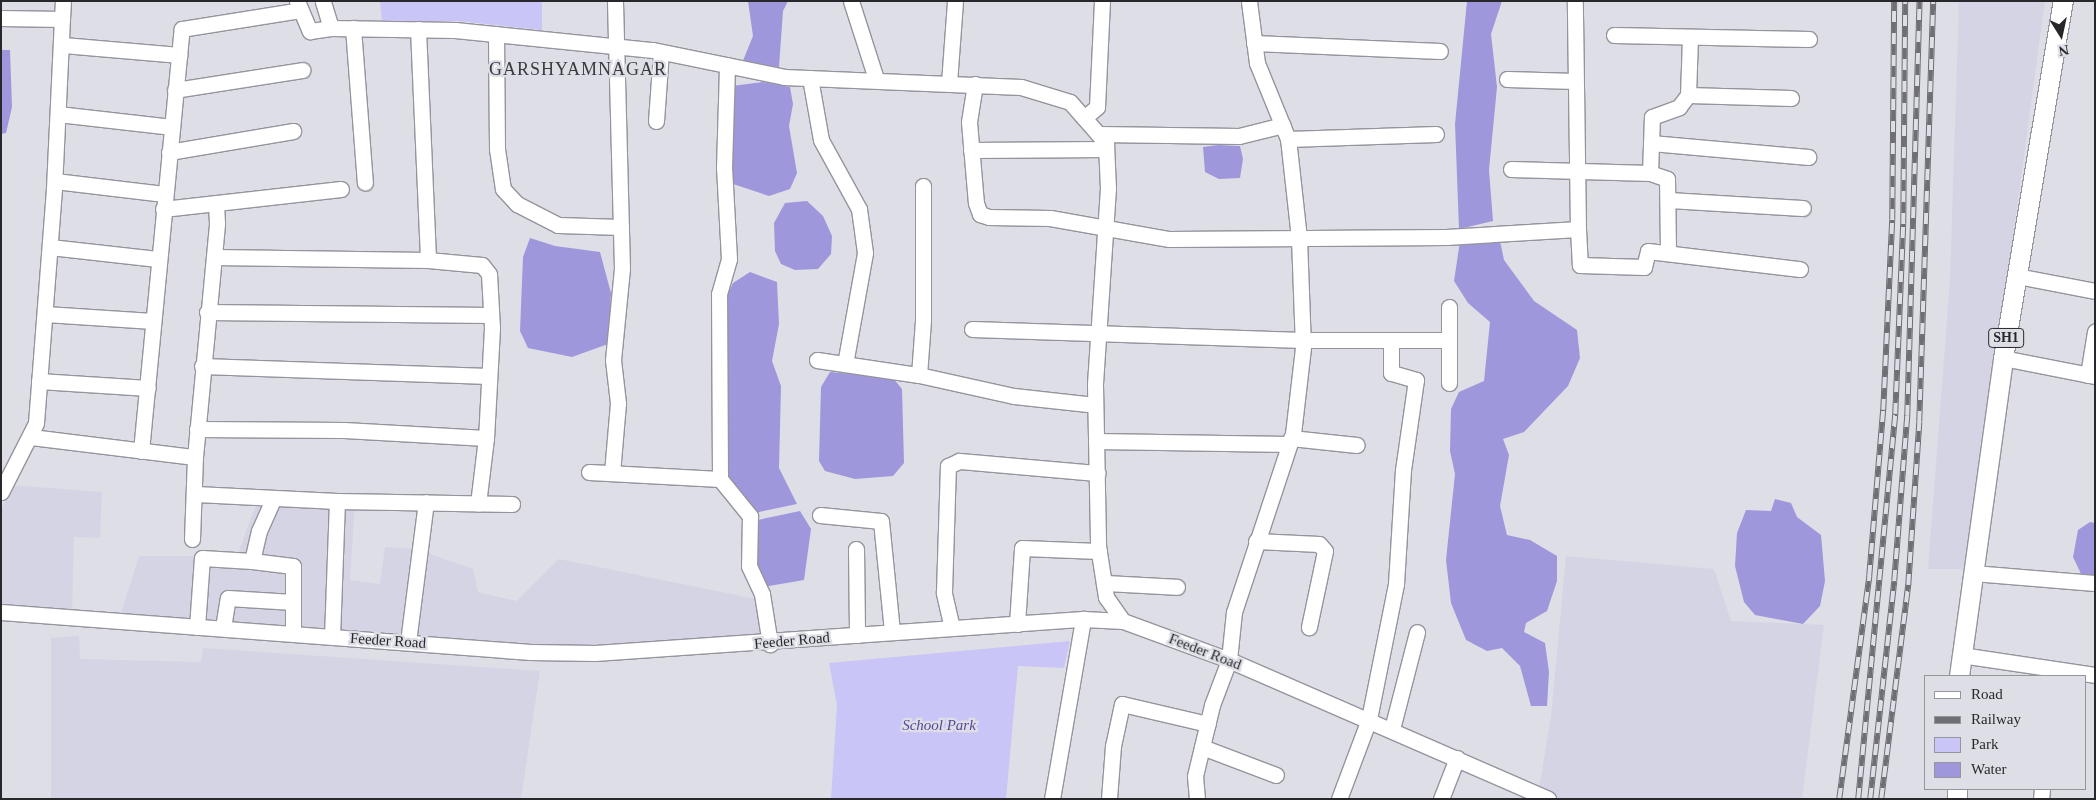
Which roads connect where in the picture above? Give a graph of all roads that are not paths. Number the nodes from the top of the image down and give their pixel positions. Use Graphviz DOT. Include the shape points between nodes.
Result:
graph roads {
  1 [pos="63,1"];
  2 [pos="323,1"];
  3 [pos="615,1"];
  4 [pos="851,1"];
  5 [pos="955,1"];
  6 [pos="1102,1"];
  7 [pos="1249,1"];
  8 [pos="1575,1"];
  9 [pos="2063,1"];
  10 [pos="298,6"];
  11 [pos="1,18"];
  12 [pos="62,19"];
  13 [pos="331,28"];
  14 [pos="353,28"];
  15 [pos="418,29"];
  16 [pos="496,34"];
  17 [pos="1614,35"];
  18 [pos="1690,38"];
  19 [pos="1809,38"];
  20 [pos="1254,43"];
  21 [pos="63,45"];
  22 [pos="615,46"];
  23 [pos="1440,51"];
  24 [pos="661,52"];
  25 [pos="180,55"];
  26 [pos="727,65"];
  27 [pos="302,70"];
  28 [pos="810,78"];
  29 [pos="876,79"];
  30 [pos="1507,79"];
  31 [pos="1574,81"];
  32 [pos="949,83"];
  33 [pos="975,84"];
  34 [pos="175,90"];
  35 [pos="1688,95"];
  36 [pos="1791,98"];
  37 [pos="58,114"];
  38 [pos="1084,118"];
  39 [pos="656,121"];
  40 [pos="172,127"];
  41 [pos="292,131"];
  42 [pos="1286,132"];
  43 [pos="1098,134"];
  44 [pos="1436,134"];
  45 [pos="1651,143"];
  46 [pos="1106,149"];
  47 [pos="971,150"];
  48 [pos="169,152"];
  49 [pos="1808,158"];
  50 [pos="1511,169"];
  51 [pos="1576,172"];
  52 [pos="1650,173"];
  53 [pos="55,181"];
  54 [pos="365,183"];
  55 [pos="923,186"];
  56 [pos="341,189"];
  57 [pos="1668,200"];
  58 [pos="163,202"];
  59 [pos="216,204"];
  60 [pos="1803,208"];
  61 [pos="621,227"];
  62 [pos="1578,229"];
  63 [pos="1106,230"];
  64 [pos="1299,238"];
  65 [pos="50,247"];
  66 [pos="1668,253"];
  67 [pos="214,257"];
  68 [pos="157,259"];
  69 [pos="428,260"];
  70 [pos="1800,268"];
  71 [pos="2017,276"];
  72 [pos="2095,291"];
  73 [pos="1449,307"];
  74 [pos="208,312"];
  75 [pos="45,314"];
  76 [pos="491,315"];
  77 [pos="153,321"];
  78 [pos="972,329"];
  79 [pos="1100,332"];
  80 [pos="2095,332"];
  81 [pos="1303,340"];
  82 [pos="1391,340"];
  83 [pos="1449,340"];
  84 [pos="2003,358"];
  85 [pos="816,360"];
  86 [pos="845,364"];
  87 [pos="202,366"];
  88 [pos="919,375"];
  89 [pos="2092,375"];
  90 [pos="489,376"];
  91 [pos="39,381"];
  92 [pos="1449,383"];
  93 [pos="148,388"];
  94 [pos="1095,405"];
  95 [pos="197,429"];
  96 [pos="31,437"];
  97 [pos="486,438"];
  98 [pos="1290,441"];
  99 [pos="1096,442"];
  100 [pos="1357,445"];
  101 [pos="141,450"];
  102 [pos="195,457"];
  103 [pos="589,472"];
  104 [pos="612,473"];
  105 [pos="1097,473"];
  106 [pos="720,479"];
  107 [pos="1,492"];
  108 [pos="196,494"];
  109 [pos="274,498"];
  110 [pos="337,501"];
  111 [pos="426,502"];
  112 [pos="478,504"];
  113 [pos="512,504"];
  114 [pos="820,515"];
  115 [pos="192,539"];
  116 [pos="1256,541"];
  117 [pos="856,549"];
  118 [pos="1099,551"];
  119 [pos="252,561"];
  120 [pos="1973,573"];
  121 [pos="1104,583"];
  122 [pos="2095,583"];
  123 [pos="1177,587"];
  124 [pos="293,602"];
  125 [pos="1,612"];
  126 [pos="1083,619"];
  127 [pos="1123,621"];
  128 [pos="1017,624"];
  129 [pos="198,627"];
  130 [pos="223,628"];
  131 [pos="952,628"];
  132 [pos="1309,628"];
  133 [pos="892,631"];
  134 [pos="294,632"];
  135 [pos="1417,632"];
  136 [pos="858,635"];
  137 [pos="332,637"];
  138 [pos="408,642"];
  139 [pos="770,644"];
  140 [pos="1961,654"];
  141 [pos="1229,660"];
  142 [pos="1959,675"];
  143 [pos="2095,675"];
  144 [pos="1369,719"];
  145 [pos="1208,724"];
  146 [pos="1392,729"];
  147 [pos="1202,747"];
  148 [pos="1457,758"];
  149 [pos="1276,775"];
  150 [pos="1523,794"];
  151 [pos="1052,799"];
  152 [pos="1109,799"];
  153 [pos="1197,799"];
  154 [pos="1339,799"];
  155 [pos="1441,799"];
  156 [pos="1548,799"];
  1 -- 12 [label="street"];
  2 -- 13 [label="street"];
  3 -- 22 [label="street"];
  4 -- 29 [label="street"];
  5 -- 32 [label="street"];
  6 -- 38 [label="street" via="1098,107"];
  7 -- 20 [label="street"];
  8 -- 31 [label="street"];
  9 -- 71 [label="main road, SH1"];
  10 -- 13 [label="street" via="310,31"];
  10 -- 25 [label="street" via="182,29"];
  11 -- 12 [label="street"];
  12 -- 21 [label="street"];
  13 -- 14 [label="street"];
  14 -- 15 [label="street"];
  14 -- 54 [label="street"];
  15 -- 16 [label="street"];
  15 -- 69 [label="street"];
  16 -- 22 [label="street"];
  16 -- 61 [label="street" via="497,149 503,190 517,204 558,225"];
  17 -- 18 [label="street"];
  18 -- 19 [label="street"];
  18 -- 35 [label="street"];
  20 -- 23 [label="street"];
  20 -- 42 [label="street" via="1256,63"];
  21 -- 25 [label="street"];
  21 -- 37 [label="street"];
  22 -- 24 [label="street"];
  22 -- 61 [label="street"];
  24 -- 26 [label="street"];
  24 -- 39 [label="street"];
  25 -- 34 [label="street"];
  26 -- 28 [label="street" via="784,77"];
  26 -- 106 [label="street" via="724,168 729,259 719,294"];
  27 -- 34 [label="street"];
  28 -- 29 [label="street"];
  28 -- 86 [label="street" via="821,140 859,210 865,253"];
  29 -- 32 [label="street"];
  30 -- 31 [label="street"];
  31 -- 51 [label="street"];
  32 -- 33 [label="street"];
  33 -- 38 [label="street" via="1021,87 1062,99 1070,102"];
  33 -- 47 [label="street" via="969,122"];
  34 -- 40 [label="street"];
  35 -- 36 [label="street"];
  35 -- 45 [label="street" via="1679,107 1652,117"];
  37 -- 40 [label="street"];
  37 -- 53 [label="street"];
  38 -- 43 [label="street"];
  40 -- 48 [label="street"];
  41 -- 48 [label="street"];
  42 -- 43 [label="street" via="1239,136"];
  42 -- 44 [label="street"];
  42 -- 64 [label="street"];
  43 -- 46 [label="street"];
  45 -- 49 [label="street"];
  45 -- 52 [label="street"];
  46 -- 47 [label="street"];
  46 -- 63 [label="street"];
  47 -- 63 [label="street" via="980,214 1050,218"];
  48 -- 58 [label="street"];
  50 -- 51 [label="street"];
  51 -- 52 [label="street"];
  51 -- 62 [label="street"];
  52 -- 57 [label="street" via="1667,179"];
  53 -- 58 [label="street"];
  53 -- 65 [label="street"];
  55 -- 88 [label="street" via="924,320"];
  56 -- 59 [label="street"];
  57 -- 60 [label="street"];
  57 -- 66 [label="street"];
  58 -- 59 [label="street"];
  58 -- 68 [label="street"];
  59 -- 67 [label="street"];
  61 -- 104 [label="street" via="622,269 613,360 618,403"];
  62 -- 64 [label="street" via="1446,237"];
  62 -- 66 [label="street" via="1580,265 1644,267 1648,251"];
  63 -- 64 [label="street" via="1169,238"];
  63 -- 79 [label="street"];
  64 -- 81 [label="street"];
  65 -- 68 [label="street"];
  65 -- 75 [label="street"];
  66 -- 70 [label="street"];
  67 -- 69 [label="street"];
  67 -- 74 [label="street"];
  68 -- 77 [label="street"];
  69 -- 76 [label="street" via="482,265 488,274"];
  71 -- 72 [label="street"];
  71 -- 84 [label="main road, SH1"];
  73 -- 83 [label="street"];
  74 -- 76 [label="street"];
  74 -- 87 [label="street"];
  75 -- 77 [label="street"];
  75 -- 91 [label="street"];
  76 -- 90 [label="street"];
  77 -- 93 [label="street"];
  78 -- 79 [label="street"];
  79 -- 81 [label="street"];
  79 -- 94 [label="street"];
  80 -- 89 [label="street"];
  81 -- 82 [label="street"];
  81 -- 98 [label="street"];
  82 -- 83 [label="street"];
  82 -- 144 [label="street" via="1391,373 1416,380 1403,470 1396,584"];
  83 -- 92 [label="street"];
  84 -- 89 [label="street"];
  84 -- 120 [label="main road, SH1"];
  85 -- 86 [label="street"];
  86 -- 88 [label="street"];
  87 -- 90 [label="street"];
  87 -- 95 [label="street"];
  88 -- 94 [label="street" via="1014,396"];
  90 -- 97 [label="street"];
  91 -- 93 [label="street"];
  91 -- 96 [label="street"];
  93 -- 101 [label="street"];
  94 -- 99 [label="street"];
  95 -- 97 [label="street" via="344,430"];
  95 -- 102 [label="street"];
  96 -- 101 [label="street"];
  96 -- 107 [label="street" via="6,476"];
  97 -- 112 [label="street"];
  98 -- 99 [label="street"];
  98 -- 100 [label="street"];
  98 -- 116 [label="street"];
  99 -- 105 [label="street"];
  101 -- 102 [label="street"];
  102 -- 108 [label="street"];
  103 -- 104 [label="street"];
  104 -- 106 [label="street"];
  105 -- 118 [label="street"];
  105 -- 131 [label="street" via="959,461 948,466 944,592"];
  106 -- 139 [label="street" via="750,516 749,566 762,594"];
  108 -- 109 [label="street"];
  108 -- 115 [label="street"];
  109 -- 110 [label="street"];
  109 -- 119 [label="street" via="259,531"];
  110 -- 111 [label="street"];
  110 -- 137 [label="street"];
  111 -- 112 [label="street"];
  111 -- 138 [label="street"];
  112 -- 113 [label="street"];
  114 -- 133 [label="street" via="881,521"];
  116 -- 132 [label="street" via="1319,544 1325,551"];
  116 -- 141 [label="street" via="1234,612"];
  117 -- 136 [label="street"];
  118 -- 121 [label="street"];
  118 -- 128 [label="street" via="1022,548"];
  119 -- 124 [label="street" via="293,566"];
  119 -- 129 [label="street" via="202,558"];
  120 -- 122 [label="street"];
  120 -- 140 [label="main road, SH1"];
  121 -- 123 [label="street"];
  121 -- 127 [label="street" via="1106,596"];
  124 -- 130 [label="street" via="228,598"];
  124 -- 134 [label="street"];
  125 -- 129 [label="street, Feeder Road"];
  126 -- 127 [label="street, Feeder Road"];
  126 -- 128 [label="street, Feeder Road"];
  126 -- 151 [label="street"];
  127 -- 141 [label="street, Feeder Road"];
  128 -- 131 [label="street, Feeder Road"];
  129 -- 130 [label="street, Feeder Road"];
  130 -- 134 [label="street, Feeder Road"];
  131 -- 133 [label="street, Feeder Road"];
  133 -- 136 [label="street, Feeder Road"];
  134 -- 137 [label="street, Feeder Road"];
  135 -- 146 [label="street"];
  136 -- 139 [label="street, Feeder Road"];
  137 -- 138 [label="street, Feeder Road"];
  138 -- 139 [label="street, Feeder Road" via="595,653"];
  140 -- 142 [label="main road, SH1"];
  140 -- 143 [label="street"];
  141 -- 144 [label="street, Feeder Road"];
  141 -- 145 [label="street"];
  144 -- 146 [label="street, Feeder Road"];
  144 -- 154 [label="street"];
  145 -- 147 [label="street"];
  145 -- 152 [label="street" via="1122,704 1113,746"];
  146 -- 148 [label="street, Feeder Road"];
  147 -- 149 [label="street"];
  147 -- 153 [label="street" via="1195,776"];
  148 -- 150 [label="street, Feeder Road"];
  148 -- 155 [label="street"];
  150 -- 156 [label="street, Feeder Road"];
}
